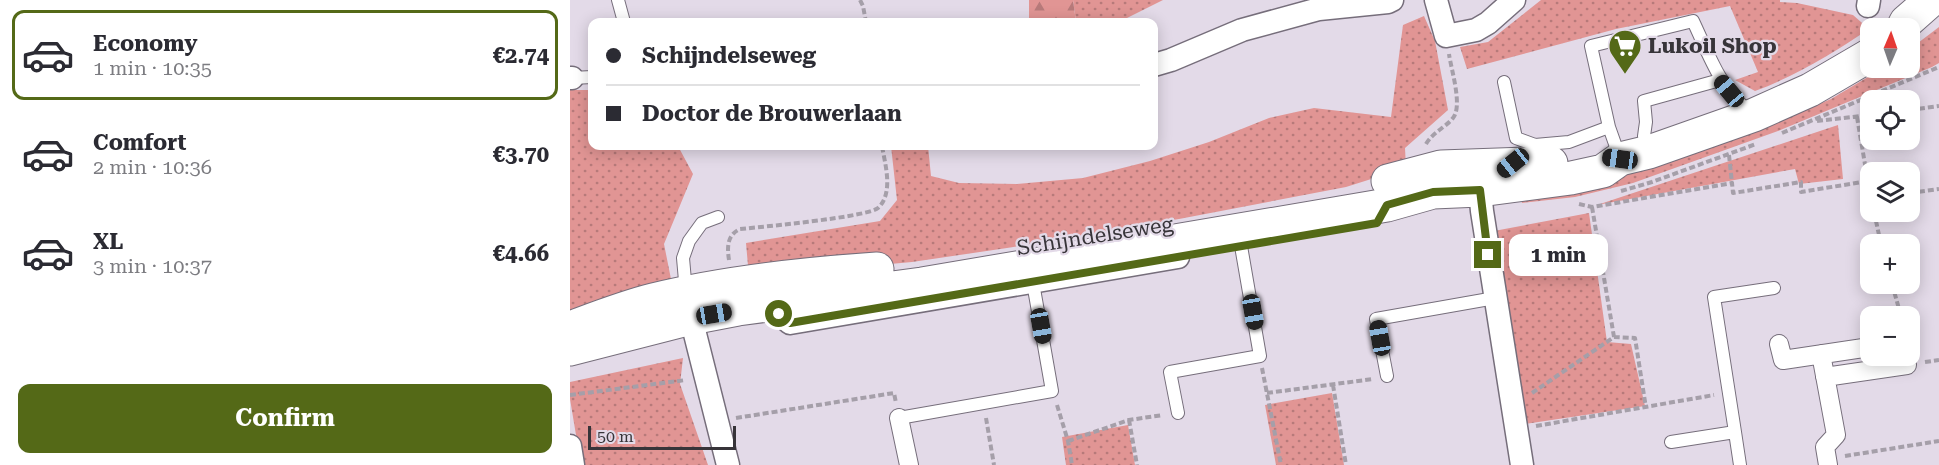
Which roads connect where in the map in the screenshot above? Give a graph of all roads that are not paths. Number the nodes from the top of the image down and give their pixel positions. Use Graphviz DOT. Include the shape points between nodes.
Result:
graph roads {
  1 [pos="618,0"];
  2 [pos="1392,0"];
  3 [pos="1436,0"];
  4 [pos="1514,0"];
  5 [pos="1931,0"];
  6 [pos="1939,14"];
  7 [pos="623,18"];
  8 [pos="1911,18"];
  9 [pos="1920,27"];
  10 [pos="1860,62"];
  11 [pos="1158,64"];
  12 [pos="1720,80"];
  13 [pos="1503,82"];
  14 [pos="1754,116"];
  15 [pos="1609,127"];
  16 [pos="1635,155"];
  17 [pos="1513,163"];
  18 [pos="1480,190"];
  19 [pos="1387,205"];
  20 [pos="718,218"];
  21 [pos="1241,246"];
  22 [pos="1033,283"];
  23 [pos="1774,288"];
  24 [pos="1495,298"];
  25 [pos="688,305"];
  26 [pos="769,305"];
  27 [pos="570,328"];
  28 [pos="1779,344"];
  29 [pos="1860,348"];
  30 [pos="570,349"];
  31 [pos="1821,354"];
  32 [pos="1901,366"];
  33 [pos="1387,376"];
  34 [pos="1825,378"];
  35 [pos="1178,413"];
  36 [pos="899,418"];
  37 [pos="1735,432"];
  38 [pos="1671,442"];
  39 [pos="570,446"];
  40 [pos="1828,462"];
  41 [pos="573,465"];
  42 [pos="728,465"];
  43 [pos="908,465"];
  44 [pos="1522,465"];
  45 [pos="1740,465"];
  1 -- 7 [label="lane"];
  2 -- 11 [label="street" via="1319,9 1242,30"];
  3 -- 4 [label="street" via="1446,36 1482,27"];
  5 -- 8 [label="main road"];
  6 -- 9 [label="main road"];
  10 -- 14 [label="main road, Schijndelseweg"];
  12 -- 14 [label="lane"];
  12 -- 15 [label="lane" via="1693,21 1591,46"];
  12 -- 16 [label="lane" via="1644,101 1644,136"];
  13 -- 15 [label="lane" via="1516,138 1535,146 1569,142"];
  14 -- 16 [label="main road, Schijndelseweg"];
  15 -- 16 [label="lane"];
  16 -- 17 [label="main road, Schijndelseweg"];
  16 -- 18 [label="main road, Schijndelseweg" via="1603,171"];
  17 -- 18 [label="main road" via="1501,173 1482,176"];
  17 -- 25 [label="main road, Schijndelseweg" via="1441,166 1307,201 897,268 804,274 734,284"];
  18 -- 19 [label="main road, Schijndelseweg" via="1433,192"];
  18 -- 24 [label="street"];
  19 -- 21 [label="street, Schijndelseweg" via="1377,223"];
  19 -- 26 [label="main road, Schijndelseweg" via="922,284"];
  20 -- 25 [label="lane" via="702,223 683,258"];
  21 -- 22 [label="street, Schijndelseweg"];
  21 -- 35 [label="lane" via="1260,356 1170,372"];
  22 -- 26 [label="street, Schijndelseweg" via="790,323"];
  22 -- 36 [label="lane" via="1052,391"];
  23 -- 37 [label="lane" via="1714,297"];
  24 -- 33 [label="lane" via="1376,319"];
  24 -- 44 [label="street"];
  25 -- 26 [label="main road, Schijndelseweg"];
  25 -- 27 [label="main road, Schijndelseweg" via="651,300"];
  25 -- 30 [label="main road, Schijndelseweg"];
  25 -- 42 [label="street"];
  28 -- 31 [label="street" via="1783,360"];
  29 -- 31 [label="street"];
  31 -- 34 [label="street"];
  32 -- 34 [label="street"];
  34 -- 40 [label="street" via="1836,435 1825,447"];
  36 -- 43 [label="street"];
  37 -- 38 [label="lane"];
  37 -- 45 [label="lane"];
  39 -- 41 [label="street"];
}
